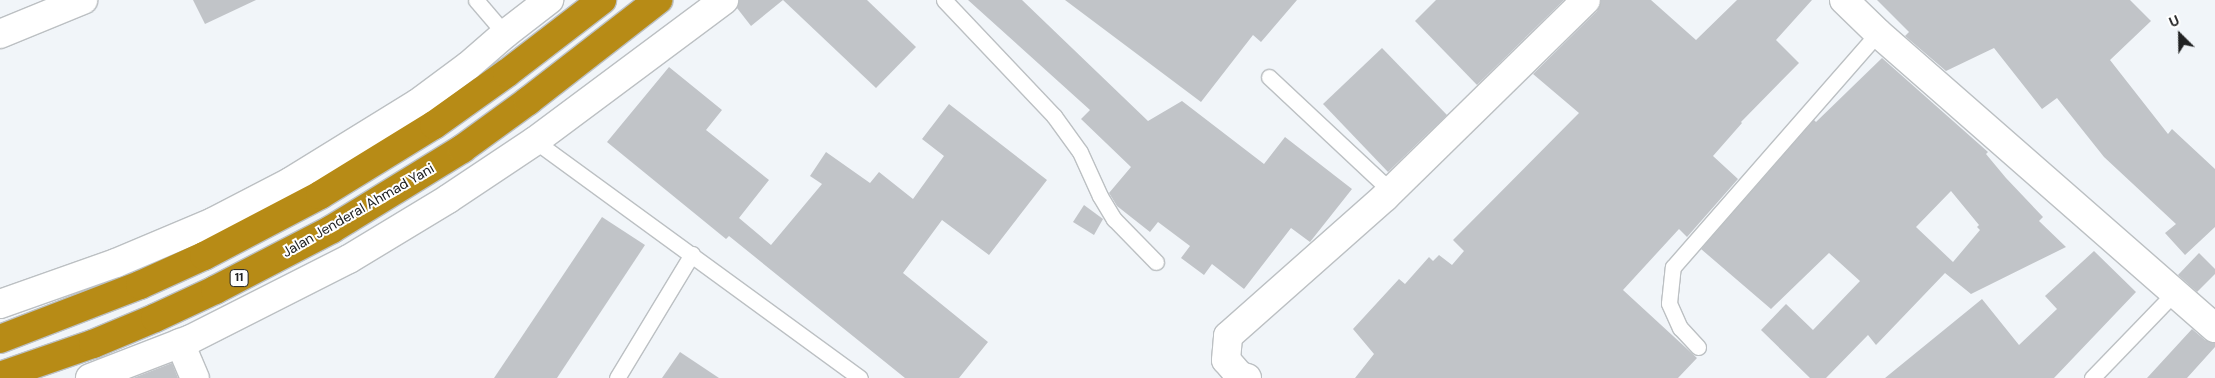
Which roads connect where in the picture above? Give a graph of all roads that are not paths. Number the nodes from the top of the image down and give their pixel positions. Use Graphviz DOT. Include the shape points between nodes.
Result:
graph roads {
  1 [pos="83,0"];
  2 [pos="549,0"];
  3 [pos="602,0"];
  4 [pos="658,0"];
  5 [pos="724,0"];
  6 [pos="944,0"];
  7 [pos="1586,0"];
  8 [pos="1844,0"];
  9 [pos="477,1"];
  10 [pos="502,30"];
  11 [pos="1878,33"];
  12 [pos="0,34"];
  13 [pos="507,73"];
  14 [pos="1270,78"];
  15 [pos="528,101"];
  16 [pos="534,141"];
  17 [pos="1391,191"];
  18 [pos="692,254"];
  19 [pos="1156,262"];
  20 [pos="2174,293"];
  21 [pos="0,304"];
  22 [pos="2215,328"];
  23 [pos="0,339"];
  24 [pos="180,343"];
  25 [pos="1698,347"];
  26 [pos="0,376"];
  27 [pos="90,378"];
  28 [pos="195,378"];
  29 [pos="617,378"];
  30 [pos="860,378"];
  31 [pos="1247,378"];
  32 [pos="2092,378"];
  1 -- 12 [label="street"];
  2 -- 10 [label="street"];
  3 -- 13 [label="highway"];
  4 -- 15 [label="highway, Jalan Jenderal Ahmad Yani / 11"];
  5 -- 16 [label="street"];
  6 -- 19 [label="lane" via="1054,116 1080,152 1114,218"];
  7 -- 17 [label="street"];
  8 -- 11 [label="street"];
  9 -- 10 [label="lane"];
  10 -- 21 [label="street" via="468,66 418,103 290,182 213,222 116,263"];
  11 -- 20 [label="street"];
  11 -- 25 [label="lane" via="1673,267 1669,302 1680,328"];
  13 -- 15 [label="highway"];
  13 -- 23 [label="highway" via="434,125 320,194 204,256 75,312"];
  14 -- 17 [label="lane"];
  15 -- 26 [label="highway, Jalan Jenderal Ahmad Yani / 11" via="462,149 332,229 215,290 93,344"];
  16 -- 18 [label="lane"];
  16 -- 24 [label="street" via="448,199 349,259"];
  17 -- 31 [label="street" via="1228,336 1226,360 1240,376"];
  18 -- 29 [label="lane"];
  18 -- 30 [label="lane"];
  20 -- 22 [label="street"];
  20 -- 32 [label="lane"];
  24 -- 27 [label="street"];
  24 -- 28 [label="street"];
}
